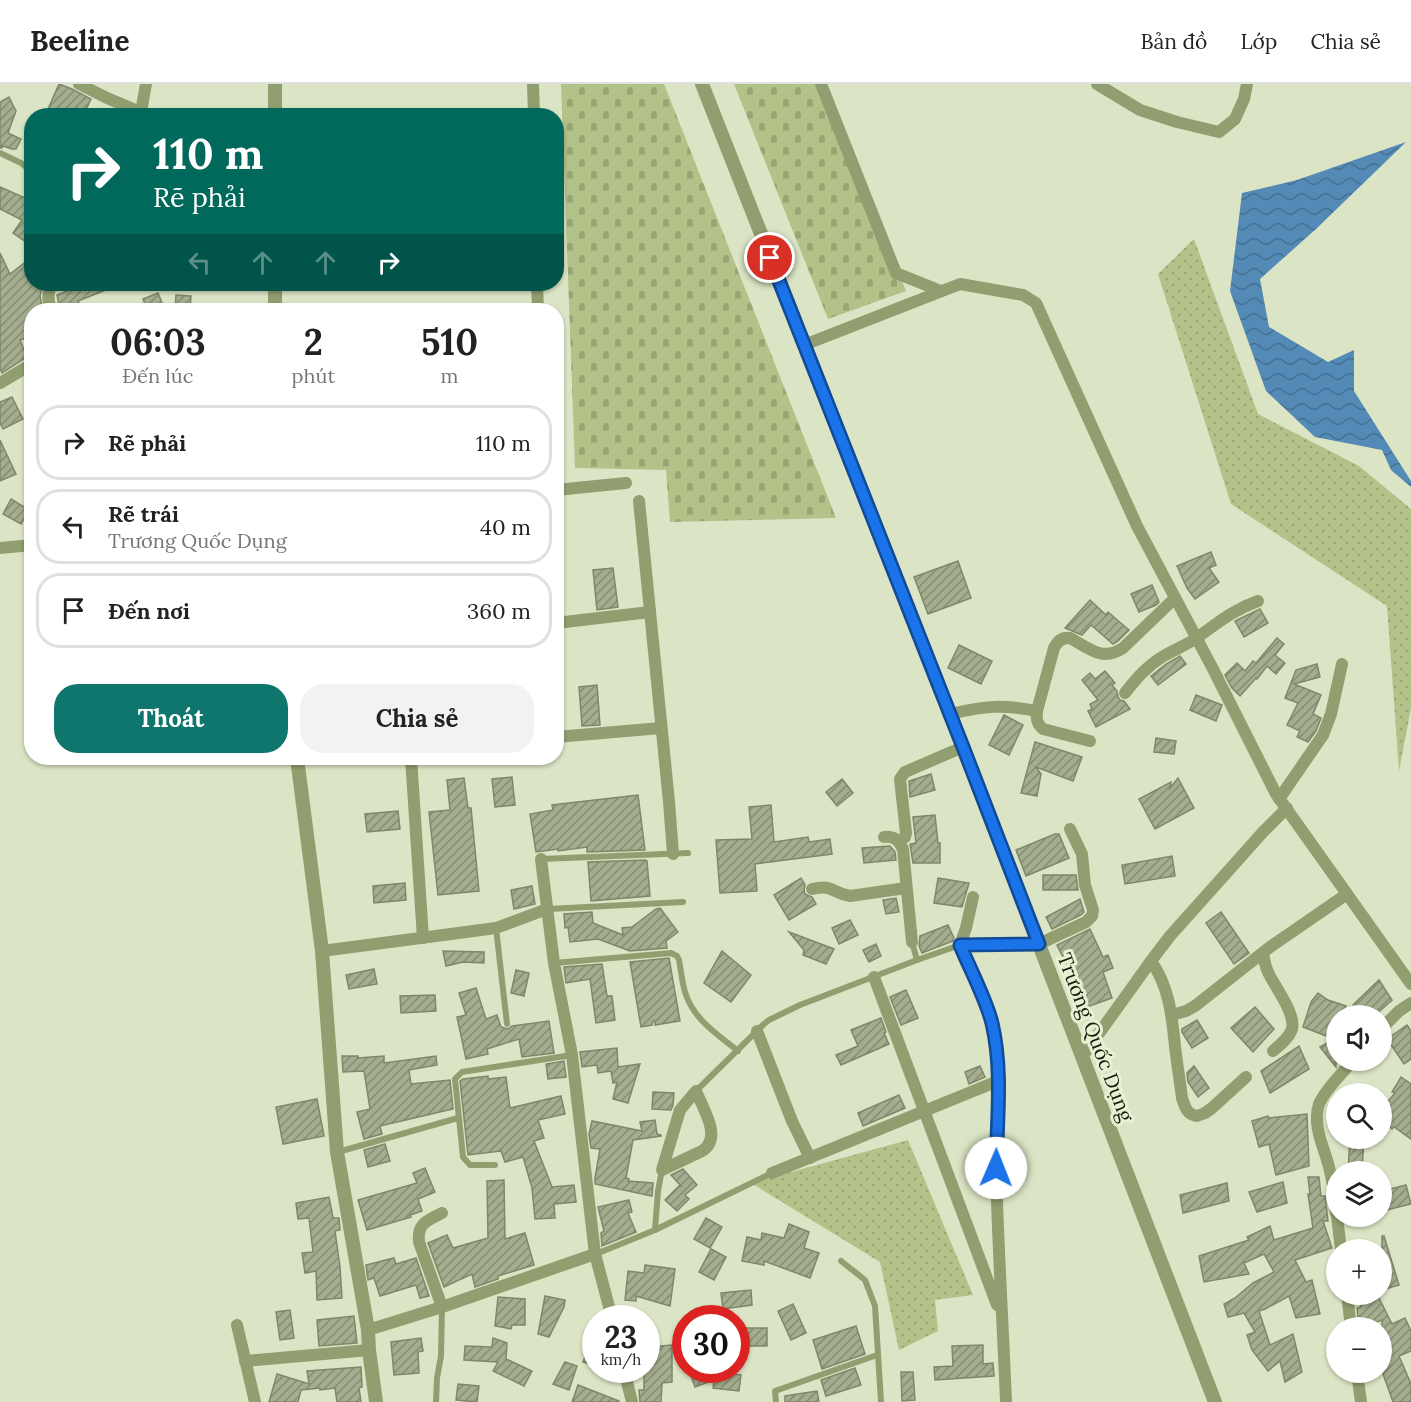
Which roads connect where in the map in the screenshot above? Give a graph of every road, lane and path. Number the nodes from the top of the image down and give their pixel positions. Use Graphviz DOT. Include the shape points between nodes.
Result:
graph roads {
  1 [pos="79,84"];
  2 [pos="146,84"];
  3 [pos="275,84"];
  4 [pos="533,84"];
  5 [pos="702,84"];
  6 [pos="821,84"];
  7 [pos="1097,84"];
  8 [pos="1247,84"];
  9 [pos="130,108"];
  10 [pos="142,108"];
  11 [pos="275,108"];
  12 [pos="534,108"];
  13 [pos="0,153"];
  14 [pos="24,165"];
  15 [pos="941,291"];
  16 [pos="804,345"];
  17 [pos="24,368"];
  18 [pos="0,382"];
  19 [pos="626,483"];
  20 [pos="564,489"];
  21 [pos="639,501"];
  22 [pos="24,546"];
  23 [pos="0,548"];
  24 [pos="1175,598"];
  25 [pos="1258,601"];
  26 [pos="650,612"];
  27 [pos="564,622"];
  28 [pos="1196,639"];
  29 [pos="1342,664"];
  30 [pos="1125,693"];
  31 [pos="1037,711"];
  32 [pos="950,714"];
  33 [pos="662,728"];
  34 [pos="564,736"];
  35 [pos="1090,741"];
  36 [pos="963,747"];
  37 [pos="298,765"];
  38 [pos="411,765"];
  39 [pos="1283,803"];
  40 [pos="1070,829"];
  41 [pos="884,837"];
  42 [pos="899,841"];
  43 [pos="688,853"];
  44 [pos="673,854"];
  45 [pos="541,859"];
  46 [pos="906,888"];
  47 [pos="812,889"];
  48 [pos="1347,894"];
  49 [pos="973,897"];
  50 [pos="683,902"];
  51 [pos="547,909"];
  52 [pos="496,928"];
  53 [pos="423,938"];
  54 [pos="912,942"];
  55 [pos="1039,944"];
  56 [pos="960,945"];
  57 [pos="322,951"];
  58 [pos="1263,953"];
  59 [pos="917,960"];
  60 [pos="1151,961"];
  61 [pos="555,963"];
  62 [pos="874,977"];
  63 [pos="1411,984"];
  64 [pos="1411,1003"];
  65 [pos="1172,1015"];
  66 [pos="1392,1018"];
  67 [pos="507,1024"];
  68 [pos="757,1031"];
  69 [pos="738,1051"];
  70 [pos="1274,1051"];
  71 [pos="572,1055"];
  72 [pos="1083,1057"];
  73 [pos="1344,1071"];
  74 [pos="1246,1077"];
  75 [pos="998,1082"];
  76 [pos="696,1092"];
  77 [pos="924,1111"];
  78 [pos="459,1119"];
  79 [pos="337,1152"];
  80 [pos="810,1158"];
  81 [pos="1327,1161"];
  82 [pos="495,1165"];
  83 [pos="662,1170"];
  84 [pos="772,1173"];
  85 [pos="442,1213"];
  86 [pos="655,1230"];
  87 [pos="595,1254"];
  88 [pos="841,1261"];
  89 [pos="609,1305"];
  90 [pos="442,1307"];
  91 [pos="1003,1320"];
  92 [pos="237,1324"];
  93 [pos="368,1330"];
  94 [pos="369,1350"];
  95 [pos="877,1355"];
  96 [pos="245,1361"];
  97 [pos="627,1383"];
  98 [pos="1358,1383"];
  99 [pos="255,1402"];
  100 [pos="376,1402"];
  101 [pos="436,1402"];
  102 [pos="632,1402"];
  103 [pos="776,1402"];
  104 [pos="881,1402"];
  105 [pos="1006,1402"];
  106 [pos="1215,1402"];
  107 [pos="1361,1402"];
  1 -- 9 [label="street"];
  2 -- 10 [label="street"];
  3 -- 11 [label="street"];
  4 -- 12 [label="street"];
  5 -- 16 [label="street, Trương Quốc Dụng"];
  6 -- 15 [label="street" via="896,273"];
  7 -- 8 [label="street" via="1140,110 1219,132 1235,119"];
  13 -- 14 [label="lane"];
  15 -- 16 [label="street"];
  15 -- 24 [label="street" via="960,284 1023,295 1036,303 1137,526"];
  16 -- 32 [label="street, Trương Quốc Dụng"];
  17 -- 18 [label="street"];
  19 -- 20 [label="street"];
  21 -- 26 [label="street"];
  22 -- 23 [label="street"];
  24 -- 28 [label="street"];
  24 -- 31 [label="street" via="1113,654 1101,654 1070,638 1057,642"];
  25 -- 28 [label="street" via="1219,621"];
  26 -- 27 [label="street"];
  26 -- 33 [label="street"];
  28 -- 30 [label="street" via="1155,662"];
  28 -- 39 [label="street"];
  29 -- 39 [label="street" via="1323,735"];
  31 -- 32 [label="street" via="989,706"];
  31 -- 35 [label="street" via="1043,729"];
  32 -- 36 [label="street, Trương Quốc Dụng"];
  33 -- 34 [label="street"];
  33 -- 44 [label="street"];
  36 -- 42 [label="street" via="901,776 906,833"];
  36 -- 55 [label="street, Trương Quốc Dụng"];
  37 -- 57 [label="street"];
  38 -- 53 [label="street"];
  39 -- 48 [label="street"];
  39 -- 60 [label="street" via="1263,832"];
  40 -- 55 [label="street" via="1082,854 1092,916"];
  41 -- 42 [label="street"];
  42 -- 46 [label="street"];
  43 -- 44 [label="lane"];
  44 -- 45 [label="lane"];
  45 -- 51 [label="street"];
  46 -- 47 [label="street" via="850,896 826,886"];
  46 -- 54 [label="street"];
  48 -- 58 [label="street"];
  48 -- 63 [label="street"];
  49 -- 56 [label="street"];
  50 -- 51 [label="lane"];
  51 -- 52 [label="street"];
  51 -- 61 [label="street"];
  52 -- 53 [label="street"];
  52 -- 67 [label="lane"];
  53 -- 57 [label="street"];
  54 -- 59 [label="lane"];
  55 -- 56 [label="lane"];
  55 -- 72 [label="street, Trương Quốc Dụng"];
  56 -- 59 [label="lane"];
  56 -- 75 [label="street" via="992,1022"];
  57 -- 79 [label="street"];
  58 -- 65 [label="street" via="1195,1006"];
  58 -- 70 [label="street" via="1292,1023 1289,1034"];
  59 -- 62 [label="lane"];
  60 -- 65 [label="street" via="1163,981"];
  60 -- 72 [label="street"];
  61 -- 69 [label="lane" via="671,953 679,960 684,990 695,1013"];
  61 -- 71 [label="street"];
  62 -- 68 [label="lane" via="800,1005"];
  62 -- 77 [label="street"];
  64 -- 66 [label="street"];
  65 -- 74 [label="street" via="1182,1098 1189,1113 1205,1113"];
  68 -- 69 [label="lane"];
  68 -- 80 [label="street"];
  69 -- 76 [label="lane"];
  71 -- 78 [label="lane" via="462,1072 455,1079"];
  71 -- 87 [label="street"];
  72 -- 106 [label="street, Trương Quốc Dụng"];
  73 -- 81 [label="street" via="1319,1104 1318,1133"];
  75 -- 77 [label="street"];
  75 -- 91 [label="street" via="996,1168"];
  76 -- 83 [label="street" via="680,1110"];
  76 -- 83 [label="street" via="712,1131 710,1143 706,1149"];
  77 -- 80 [label="street"];
  77 -- 91 [label="street"];
  78 -- 79 [label="lane"];
  78 -- 82 [label="lane" via="463,1157 470,1165"];
  79 -- 93 [label="street"];
  80 -- 84 [label="street"];
  83 -- 86 [label="lane"];
  84 -- 86 [label="lane"];
  85 -- 90 [label="street" via="422,1225 418,1234"];
  86 -- 87 [label="lane"];
  87 -- 89 [label="street"];
  87 -- 90 [label="street"];
  88 -- 95 [label="lane" via="865,1280 875,1306"];
  90 -- 93 [label="street"];
  90 -- 101 [label="lane"];
  91 -- 105 [label="street"];
  92 -- 96 [label="street"];
  93 -- 94 [label="street"];
  94 -- 96 [label="street"];
  94 -- 100 [label="street"];
  95 -- 103 [label="lane" via="775,1391"];
  95 -- 104 [label="lane"];
  96 -- 99 [label="street"];
  97 -- 102 [label="street"];
  98 -- 107 [label="street"];
}
